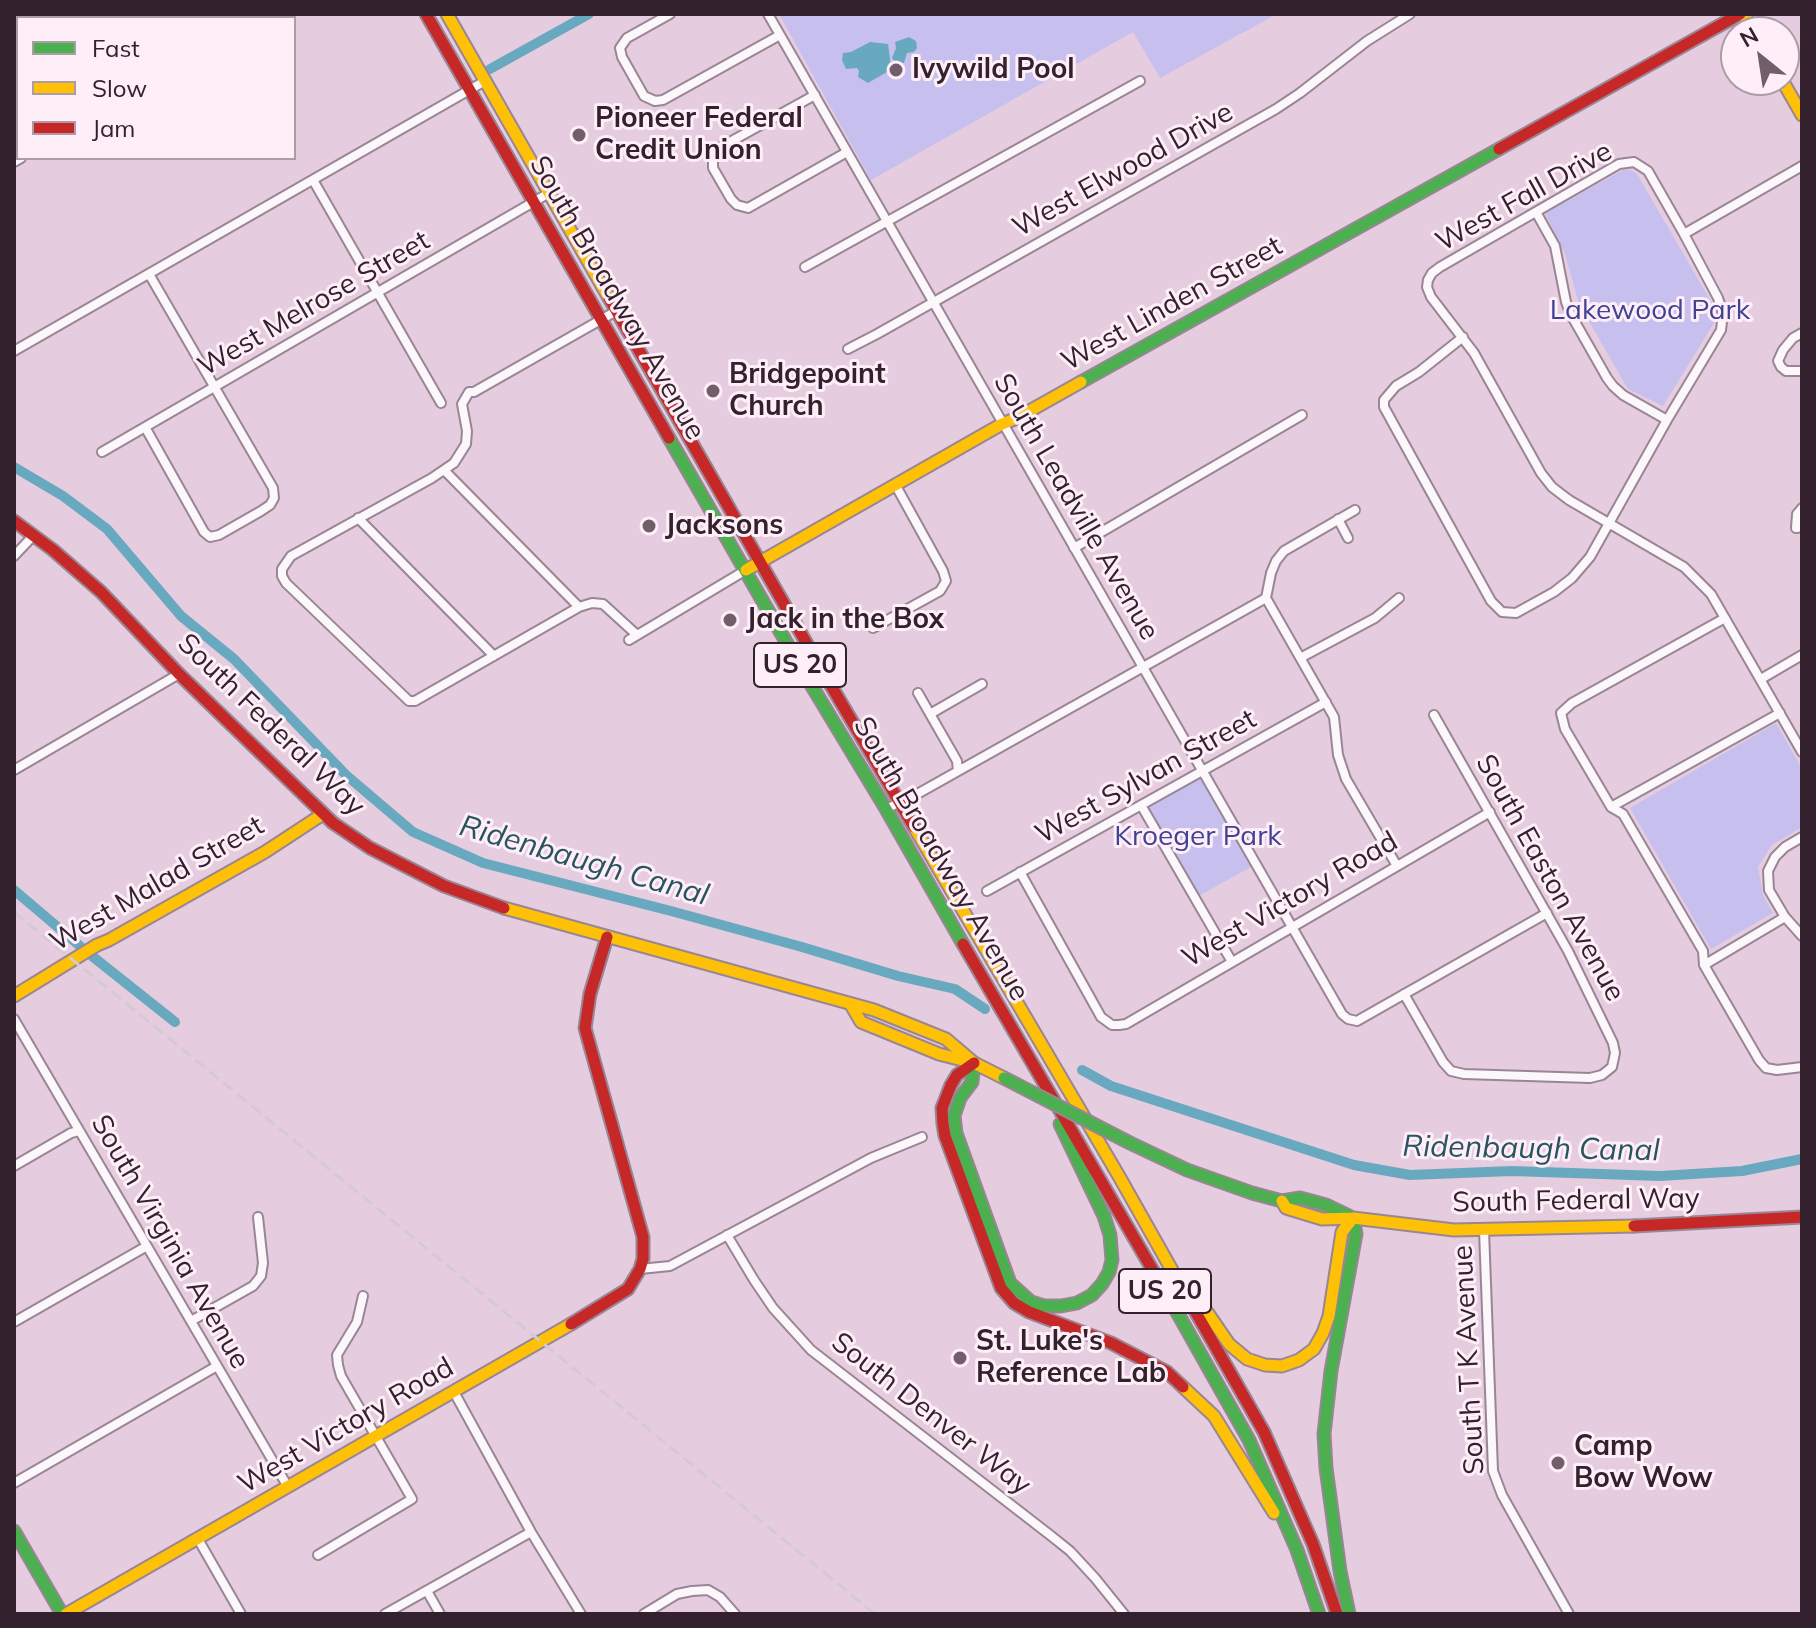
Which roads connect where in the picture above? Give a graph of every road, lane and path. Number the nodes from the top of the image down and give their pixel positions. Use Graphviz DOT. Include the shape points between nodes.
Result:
graph roads {
  1 [pos="426,14"];
  2 [pos="447,14"];
  3 [pos="670,14"];
  4 [pos="768,14"];
  5 [pos="1410,14"];
  6 [pos="1742,14"];
  7 [pos="780,35"];
  8 [pos="485,81"];
  9 [pos="1140,81"];
  10 [pos="470,90"];
  11 [pos="815,95"];
  12 [pos="847,152"];
  13 [pos="1802,166"];
  14 [pos="313,180"];
  15 [pos="549,193"];
  16 [pos="534,202"];
  17 [pos="1536,212"];
  18 [pos="887,222"];
  19 [pos="1684,234"];
  20 [pos="805,267"];
  21 [pos="149,274"];
  22 [pos="378,292"];
  23 [pos="933,302"];
  24 [pos="618,310"];
  25 [pos="603,319"];
  26 [pos="1802,333"];
  27 [pos="1463,337"];
  28 [pos="848,349"];
  29 [pos="14,351"];
  30 [pos="1802,371"];
  31 [pos="215,387"];
  32 [pos="441,403"];
  33 [pos="1302,415"];
  34 [pos="1667,420"];
  35 [pos="1002,424"];
  36 [pos="145,427"];
  37 [pos="102,452"];
  38 [pos="444,470"];
  39 [pos="896,486"];
  40 [pos="1802,508"];
  41 [pos="1355,510"];
  42 [pos="358,518"];
  43 [pos="1338,519"];
  44 [pos="14,521"];
  45 [pos="1609,524"];
  46 [pos="1802,527"];
  47 [pos="33,536"];
  48 [pos="1348,538"];
  49 [pos="1074,548"];
  50 [pos="14,556"];
  51 [pos="761,561"];
  52 [pos="746,570"];
  53 [pos="1266,598"];
  54 [pos="1399,598"];
  55 [pos="579,607"];
  56 [pos="1725,618"];
  57 [pos="873,628"];
  58 [pos="1802,655"];
  59 [pos="494,656"];
  60 [pos="1302,657"];
  61 [pos="1142,667"];
  62 [pos="179,674"];
  63 [pos="1761,679"];
  64 [pos="982,684"];
  65 [pos="918,693"];
  66 [pos="1326,702"];
  67 [pos="1780,713"];
  68 [pos="930,714"];
  69 [pos="1434,715"];
  70 [pos="1802,752"];
  71 [pos="14,770"];
  72 [pos="958,771"];
  73 [pos="1202,771"];
  74 [pos="900,801"];
  75 [pos="1141,805"];
  76 [pos="1611,807"];
  77 [pos="886,809"];
  78 [pos="1490,812"];
  79 [pos="323,814"];
  80 [pos="1802,837"];
  81 [pos="1397,866"];
  82 [pos="1020,872"];
  83 [pos="987,891"];
  84 [pos="1547,913"];
  85 [pos="1785,917"];
  86 [pos="1292,927"];
  87 [pos="1802,936"];
  88 [pos="607,937"];
  89 [pos="1232,962"];
  90 [pos="1704,965"];
  91 [pos="1404,994"];
  92 [pos="14,996"];
  93 [pos="14,1019"];
  94 [pos="974,1063"];
  95 [pos="1035,1066"];
  96 [pos="1802,1067"];
  97 [pos="79,1131"];
  98 [pos="922,1137"];
  99 [pos="14,1166"];
  100 [pos="258,1217"];
  101 [pos="1802,1217"];
  102 [pos="1353,1218"];
  103 [pos="1484,1230"];
  104 [pos="727,1235"];
  105 [pos="147,1246"];
  106 [pos="1167,1260"];
  107 [pos="640,1269"];
  108 [pos="363,1296"];
  109 [pos="191,1321"];
  110 [pos="14,1322"];
  111 [pos="217,1366"];
  112 [pos="454,1392"];
  113 [pos="377,1436"];
  114 [pos="14,1483"];
  115 [pos="288,1487"];
  116 [pos="14,1531"];
  117 [pos="531,1532"];
  118 [pos="198,1539"];
  119 [pos="1297,1550"];
  120 [pos="318,1555"];
  121 [pos="427,1591"];
  122 [pos="64,1614"];
  123 [pos="241,1614"];
  124 [pos="385,1614"];
  125 [pos="440,1614"];
  126 [pos="580,1614"];
  127 [pos="644,1614"];
  128 [pos="735,1614"];
  129 [pos="1124,1614"];
  130 [pos="1319,1614"];
  131 [pos="1337,1614"];
  132 [pos="1349,1614"];
  133 [pos="1569,1614"];
  1 -- 10 [label="main road, South Broadway Avenue / US 20"];
  2 -- 8 [label="main road, South Broadway Avenue / US 20"];
  3 -- 7 [label="street" via="623,43 621,53 644,96 655,101"];
  4 -- 7 [label="street, South Leadville Avenue"];
  5 -- 23 [label="street, West Elwood Drive" via="1276,109"];
  6 -- 35 [label="main road, West Linden Street"];
  7 -- 11 [label="street, South Leadville Avenue"];
  8 -- 10 [label="street"];
  8 -- 15 [label="main road, South Broadway Avenue / US 20"];
  9 -- 18 [label="street"];
  10 -- 14 [label="street"];
  10 -- 16 [label="main road, South Broadway Avenue / US 20"];
  11 -- 12 [label="street, South Leadville Avenue"];
  11 -- 12 [label="street" via="719,148 713,168 731,199 743,208"];
  12 -- 18 [label="street, South Leadville Avenue"];
  13 -- 19 [label="street"];
  14 -- 21 [label="street"];
  14 -- 22 [label="street"];
  15 -- 16 [label="street, West Melrose Street"];
  15 -- 24 [label="main road, South Broadway Avenue / US 20"];
  16 -- 22 [label="street, West Melrose Street"];
  16 -- 25 [label="main road, South Broadway Avenue / US 20"];
  17 -- 19 [label="street, West Fall Drive" via="1619,164 1634,162 1648,171"];
  17 -- 27 [label="street, West Fall Drive" via="1432,273 1427,287 1431,297"];
  17 -- 34 [label="street" via="1555,246 1570,313 1607,378 1623,395"];
  18 -- 20 [label="street"];
  18 -- 23 [label="street, South Leadville Avenue"];
  19 -- 34 [label="street" via="1723,313 1721,330"];
  21 -- 29 [label="street"];
  21 -- 31 [label="street"];
  22 -- 31 [label="street, West Melrose Street"];
  22 -- 32 [label="street"];
  23 -- 28 [label="street, West Elwood Drive"];
  23 -- 35 [label="street, South Leadville Avenue"];
  24 -- 25 [label="street"];
  24 -- 51 [label="main road, South Broadway Avenue / US 20"];
  25 -- 38 [label="street" via="469,392 462,404 466,444"];
  25 -- 52 [label="main road, South Broadway Avenue / US 20"];
  26 -- 30 [label="street" via="1778,361 1786,371"];
  27 -- 45 [label="street" via="1541,473 1569,500"];
  27 -- 45 [label="street" via="1396,386 1384,407 1491,601 1502,612 1516,613 1554,592 1590,557"];
  31 -- 36 [label="street, West Melrose Street"];
  31 -- 36 [label="street" via="274,498 219,535 204,532"];
  33 -- 49 [label="street"];
  34 -- 45 [label="street"];
  35 -- 39 [label="main road, West Linden Street"];
  35 -- 49 [label="street, South Leadville Avenue"];
  36 -- 37 [label="street, West Melrose Street"];
  38 -- 42 [label="street"];
  38 -- 55 [label="street"];
  39 -- 51 [label="main road, West Linden Street"];
  39 -- 57 [label="street" via="946,581 940,591"];
  40 -- 46 [label="street" via="1796,528"];
  41 -- 43 [label="street"];
  42 -- 59 [label="street"];
  42 -- 59 [label="street" via="291,556 282,569 286,583 409,701"];
  43 -- 48 [label="street"];
  43 -- 53 [label="street" via="1284,551 1271,573"];
  44 -- 47 [label="main road, South Federal Way"];
  45 -- 56 [label="street" via="1684,567 1711,594"];
  47 -- 50 [label="street"];
  47 -- 62 [label="main road, South Federal Way" via="101,592"];
  49 -- 61 [label="street, South Leadville Avenue"];
  51 -- 52 [label="main road, West Linden Street"];
  51 -- 74 [label="main road, South Broadway Avenue / US 20"];
  52 -- 55 [label="street, West Linden Street" via="633,638 603,604"];
  52 -- 77 [label="main road, South Broadway Avenue / US 20"];
  53 -- 60 [label="street"];
  53 -- 61 [label="street"];
  54 -- 60 [label="street" via="1375,618"];
  55 -- 59 [label="street"];
  56 -- 63 [label="street"];
  56 -- 76 [label="street" via="1561,713"];
  58 -- 63 [label="street"];
  60 -- 66 [label="street"];
  61 -- 72 [label="street"];
  61 -- 73 [label="street, South Leadville Avenue"];
  62 -- 71 [label="street"];
  62 -- 79 [label="main road, South Federal Way"];
  63 -- 67 [label="street"];
  64 -- 68 [label="street"];
  65 -- 68 [label="street"];
  66 -- 73 [label="street, West Sylvan Street"];
  66 -- 81 [label="street" via="1346,779"];
  67 -- 70 [label="street"];
  67 -- 76 [label="street"];
  68 -- 72 [label="street"];
  69 -- 78 [label="street, South Easton Avenue"];
  72 -- 74 [label="street"];
  73 -- 75 [label="street, West Sylvan Street"];
  73 -- 86 [label="street, South Leadville Avenue"];
  74 -- 77 [label="street"];
  74 -- 106 [label="main road, South Broadway Avenue / US 20"];
  75 -- 82 [label="street, West Sylvan Street"];
  75 -- 89 [label="street"];
  76 -- 90 [label="street" via="1623,814 1703,951"];
  77 -- 95 [label="main road, South Broadway Avenue / US 20"];
  78 -- 81 [label="street, West Victory Road"];
  78 -- 84 [label="street, South Easton Avenue"];
  79 -- 88 [label="main road, South Federal Way" via="370,848 444,886"];
  79 -- 92 [label="main road, West Malad Street"];
  80 -- 85 [label="street" via="1785,847 1768,871 1769,890"];
  81 -- 86 [label="street, West Victory Road"];
  82 -- 83 [label="street, West Sylvan Street"];
  82 -- 89 [label="street, West Victory Road" via="1101,1017 1112,1025 1126,1024"];
  84 -- 91 [label="street"];
  84 -- 91 [label="street, South Easton Avenue" via="1613,1043 1612,1067 1602,1075 1451,1071"];
  85 -- 87 [label="street"];
  85 -- 90 [label="street"];
  86 -- 89 [label="street, West Victory Road"];
  86 -- 91 [label="street, South Leadville Avenue" via="1348,1019 1357,1021"];
  88 -- 94 [label="main road, South Federal Way" via="874,1010 946,1039"];
  88 -- 107 [label="main road" via="585,1028 643,1237"];
  90 -- 96 [label="street" via="1766,1068"];
  93 -- 97 [label="street, South Virginia Avenue"];
  94 -- 95 [label="main road" via="972,1082 954,1116 963,1155 1010,1283 1031,1302 1061,1306 1092,1295 1102,1284 1112,1248 1104,1216"];
  94 -- 102 [label="main road, South Federal Way, bridge" via="1187,1170 1282,1201 1300,1198 1326,1205"];
  94 -- 119 [label="main road" via="951,1085 942,1108 943,1124 1001,1288 1029,1312 1111,1343 1167,1372 1214,1416"];
  95 -- 119 [label="main road, South Broadway Avenue / US 20" via="1249,1440"];
  97 -- 99 [label="street"];
  97 -- 105 [label="street, South Virginia Avenue"];
  98 -- 104 [label="street" via="871,1158"];
  100 -- 109 [label="street" via="261,1276 253,1286"];
  101 -- 103 [label="main road, South Federal Way"];
  102 -- 103 [label="main road, South Federal Way"];
  102 -- 106 [label="main road" via="1342,1232 1323,1333 1314,1349 1282,1366 1247,1359 1229,1344"];
  102 -- 132 [label="main road" via="1356,1234 1324,1434"];
  103 -- 133 [label="street, South T K Avenue" via="1493,1471"];
  104 -- 107 [label="street" via="670,1266"];
  104 -- 129 [label="street, South Denver Way" via="773,1308 811,1350 1070,1551"];
  105 -- 109 [label="street, South Virginia Avenue"];
  105 -- 110 [label="street"];
  106 -- 131 [label="main road, South Broadway Avenue / US 20" via="1264,1432"];
  107 -- 112 [label="main road, West Victory Road" via="628,1289 608,1303"];
  108 -- 113 [label="street" via="357,1322 337,1355 341,1376"];
  109 -- 111 [label="street, South Virginia Avenue"];
  111 -- 114 [label="street"];
  111 -- 115 [label="street, South Virginia Avenue"];
  112 -- 113 [label="main road, West Victory Road"];
  112 -- 117 [label="street"];
  113 -- 115 [label="main road, West Victory Road"];
  113 -- 120 [label="street" via="412,1499"];
  115 -- 118 [label="main road, West Victory Road"];
  116 -- 122 [label="main road"];
  117 -- 121 [label="street"];
  117 -- 126 [label="street"];
  118 -- 122 [label="main road, West Victory Road"];
  118 -- 123 [label="street"];
  119 -- 130 [label="main road, South Broadway Avenue / US 20"];
  121 -- 124 [label="street"];
  121 -- 125 [label="street"];
  127 -- 128 [label="street" via="677,1594 708,1590"];
}
